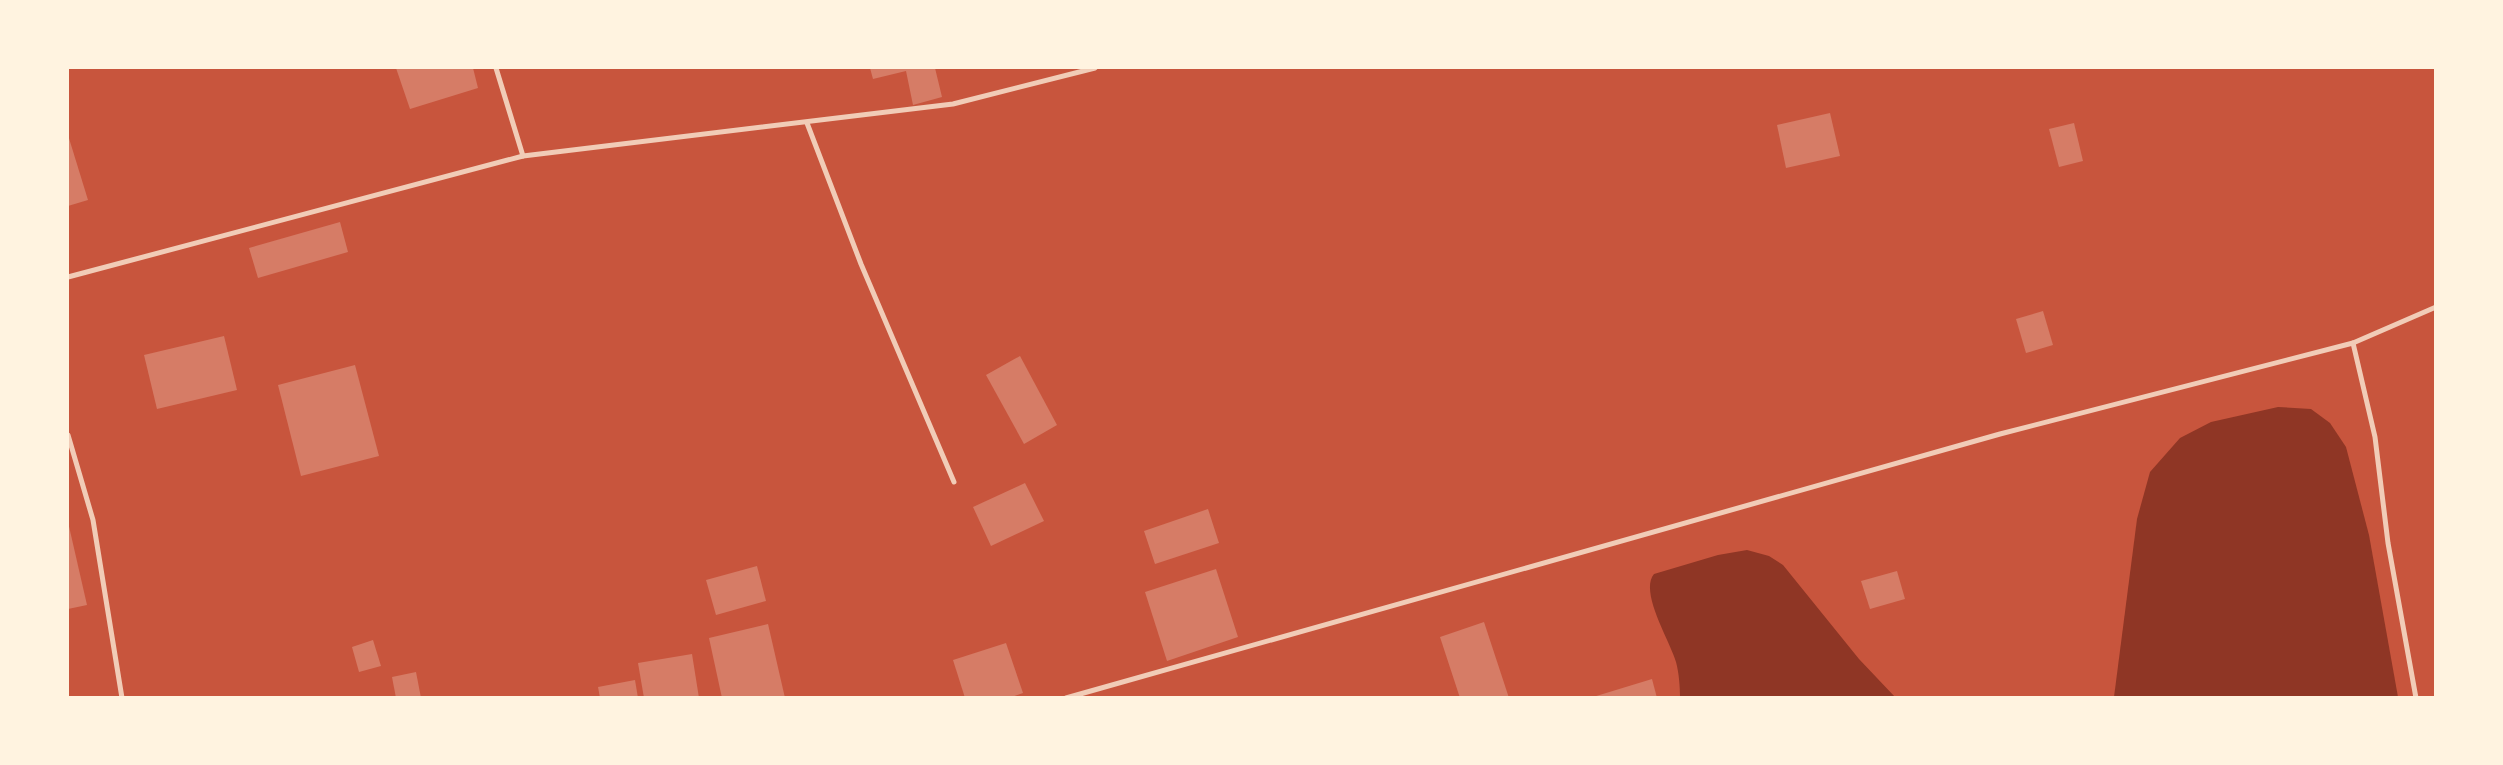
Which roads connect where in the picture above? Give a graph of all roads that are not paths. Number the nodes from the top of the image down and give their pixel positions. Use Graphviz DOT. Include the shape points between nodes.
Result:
graph roads {
  1 [pos="496,68"];
  2 [pos="1095,68"];
  3 [pos="807,123"];
  4 [pos="523,156"];
  5 [pos="68,277"];
  6 [pos="2436,307"];
  7 [pos="2353,343"];
  8 [pos="68,435"];
  9 [pos="954,482"];
  10 [pos="122,698"];
  11 [pos="1066,698"];
  12 [pos="2416,698"];
  1 -- 4 [label="street"];
  2 -- 3 [label="street" via="953,104"];
  3 -- 4 [label="street"];
  3 -- 9 [label="street" via="861,264"];
  4 -- 5 [label="street"];
  6 -- 7 [label="street"];
  7 -- 11 [label="street" via="1991,436"];
  7 -- 12 [label="street" via="2375,437 2388,543"];
  8 -- 10 [label="street" via="93,520"];
}
